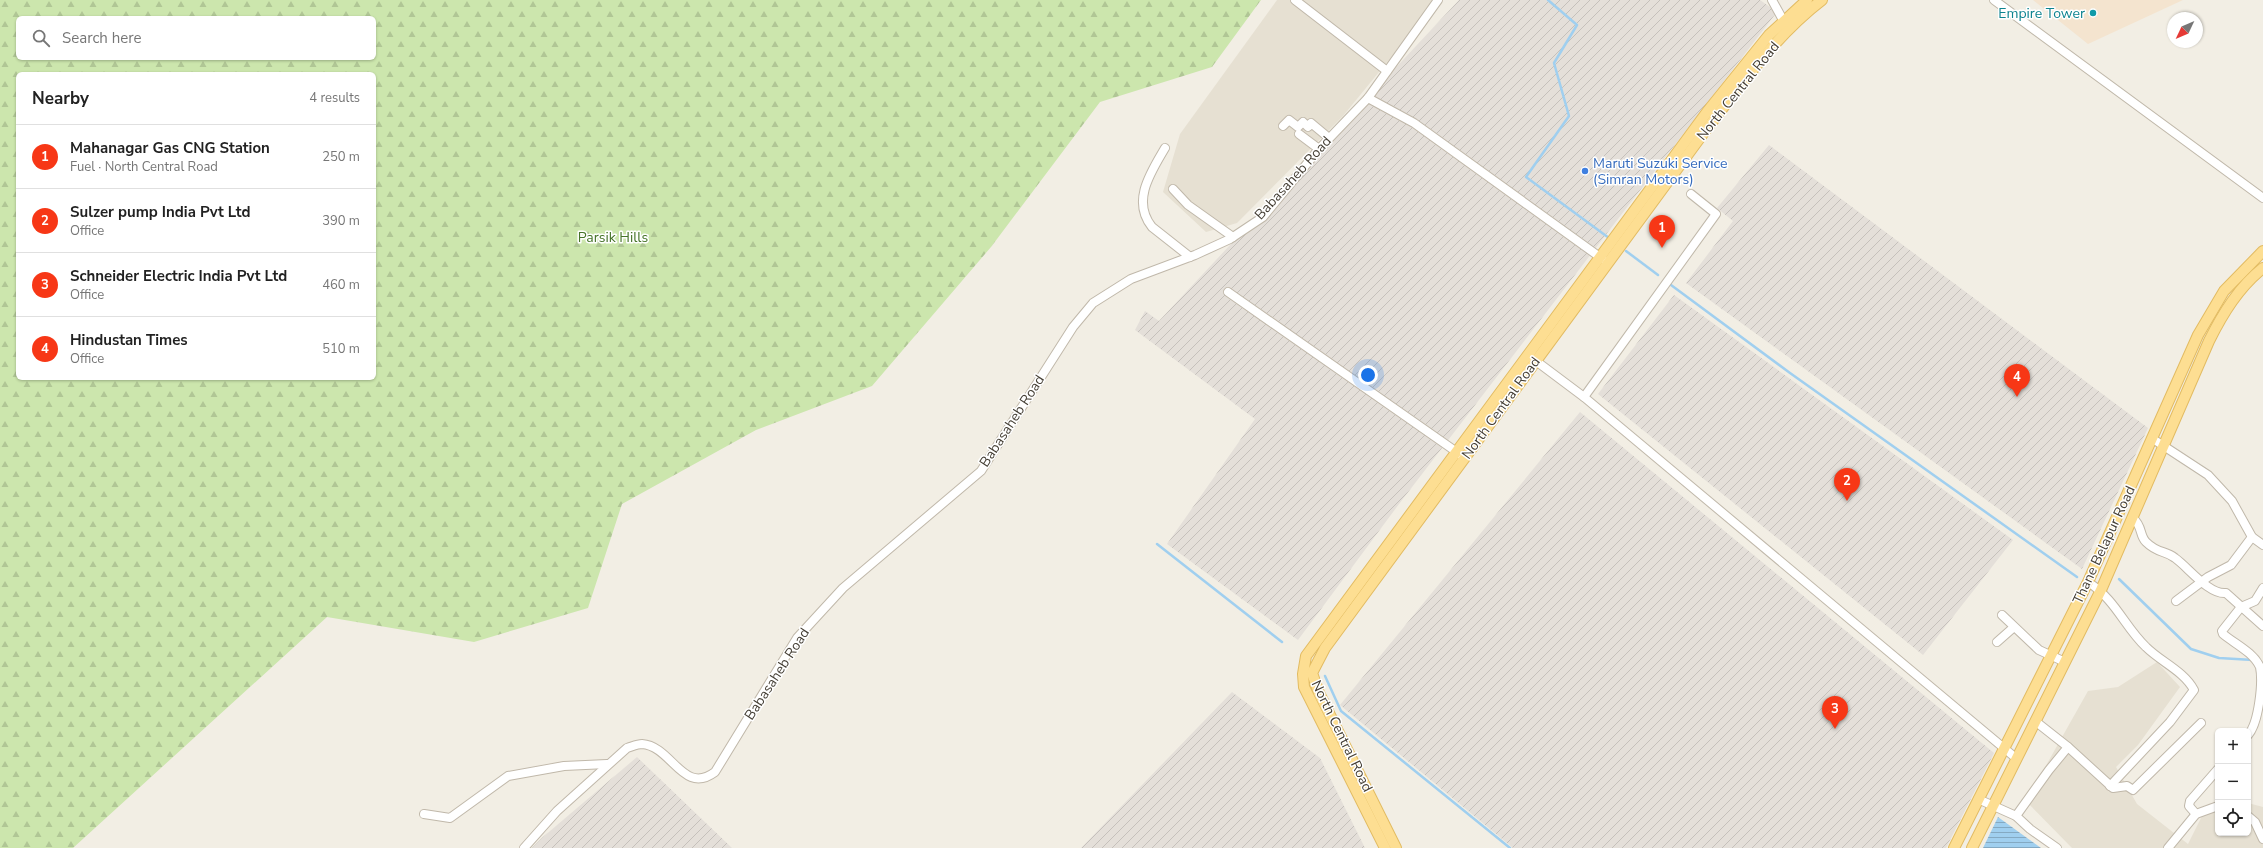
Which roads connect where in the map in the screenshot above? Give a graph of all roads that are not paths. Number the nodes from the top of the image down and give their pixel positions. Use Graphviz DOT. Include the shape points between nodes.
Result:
graph roads {
  1 [pos="1295,0"];
  2 [pos="1438,0"];
  3 [pos="1772,0"];
  4 [pos="1807,0"];
  5 [pos="1822,0"];
  6 [pos="1994,0"];
  7 [pos="1783,20"];
  8 [pos="1387,71"];
  9 [pos="1368,98"];
  10 [pos="1283,126"];
  11 [pos="1299,134"];
  12 [pos="1329,138"];
  13 [pos="1165,148"];
  14 [pos="1319,149"];
  15 [pos="1173,189"];
  16 [pos="1692,194"];
  17 [pos="2263,198"];
  18 [pos="1233,236"];
  19 [pos="2263,250"];
  20 [pos="1190,257"];
  21 [pos="1604,260"];
  22 [pos="2263,268"];
  23 [pos="1228,292"];
  24 [pos="1532,358"];
  25 [pos="1584,397"];
  26 [pos="2153,439"];
  27 [pos="2164,448"];
  28 [pos="1457,452"];
  29 [pos="1465,458"];
  30 [pos="2133,518"];
  31 [pos="2252,538"];
  32 [pos="2263,545"];
  33 [pos="2088,582"];
  34 [pos="2203,583"];
  35 [pos="2263,588"];
  36 [pos="2101,590"];
  37 [pos="2176,601"];
  38 [pos="2242,608"];
  39 [pos="2002,615"];
  40 [pos="2263,626"];
  41 [pos="2014,627"];
  42 [pos="1997,642"];
  43 [pos="2051,656"];
  44 [pos="2065,662"];
  45 [pos="1308,672"];
  46 [pos="2036,722"];
  47 [pos="2201,723"];
  48 [pos="2251,730"];
  49 [pos="2068,747"];
  50 [pos="2004,749"];
  51 [pos="2017,759"];
  52 [pos="607,764"];
  53 [pos="2215,772"];
  54 [pos="2110,786"];
  55 [pos="1978,799"];
  56 [pos="1993,806"];
  57 [pos="2215,807"];
  58 [pos="424,814"];
  59 [pos="2196,814"];
  60 [pos="2016,816"];
  61 [pos="2251,819"];
  62 [pos="2263,839"];
  63 [pos="524,848"];
  64 [pos="1385,848"];
  65 [pos="1396,848"];
  66 [pos="1954,848"];
  67 [pos="1972,848"];
  68 [pos="2057,848"];
  69 [pos="2168,848"];
  1 -- 8 [label="street"];
  2 -- 8 [label="street, Babasaheb Road"];
  3 -- 7 [label="street"];
  4 -- 7 [label="main road, North Central Road"];
  5 -- 21 [label="main road, North Central Road" via="1764,54"];
  6 -- 17 [label="street"];
  7 -- 21 [label="main road, North Central Road" via="1707,112 1608,248"];
  8 -- 9 [label="street, Babasaheb Road"];
  9 -- 12 [label="street, Babasaheb Road"];
  9 -- 21 [label="street" via="1414,123"];
  10 -- 12 [label="street" via="1289,120 1298,127 1303,122 1308,127 1311,124"];
  11 -- 14 [label="street"];
  12 -- 14 [label="street, Babasaheb Road"];
  13 -- 20 [label="street" via="1153,169 1141,203 1152,228"];
  14 -- 18 [label="street, Babasaheb Road" via="1263,217"];
  15 -- 18 [label="street" via="1188,205"];
  16 -- 25 [label="street" via="1716,214"];
  18 -- 20 [label="street, Babasaheb Road"];
  19 -- 26 [label="main road, Thane Belapur Road" via="2234,279 2211,310"];
  20 -- 52 [label="street, Babasaheb Road" via="1131,279 1093,303 1073,327 981,470 843,588 797,638 715,772 706,779 696,779 683,774 658,750 640,744 627,748"];
  21 -- 24 [label="main road, North Central Road"];
  22 -- 27 [label="main road, Thane Belapur Road" via="2246,284 2222,316"];
  23 -- 28 [label="street"];
  24 -- 25 [label="street"];
  24 -- 28 [label="main road, North Central Road"];
  24 -- 29 [label="main road, North Central Road"];
  25 -- 50 [label="street"];
  26 -- 27 [label="street"];
  26 -- 33 [label="main road, Thane Belapur Road"];
  27 -- 30 [label="main road, Thane Belapur Road"];
  27 -- 31 [label="street" via="2190,461 2208,475 2232,501"];
  28 -- 29 [label="street"];
  28 -- 45 [label="main road, North Central Road" via="1315,642 1306,656"];
  29 -- 45 [label="main road, North Central Road"];
  30 -- 34 [label="street" via="2140,524 2144,540 2154,550 2174,557"];
  30 -- 36 [label="main road, Thane Belapur Road"];
  31 -- 32 [label="street"];
  31 -- 34 [label="street" via="2231,565"];
  33 -- 36 [label="street"];
  33 -- 43 [label="main road, Thane Belapur Road"];
  34 -- 37 [label="street"];
  34 -- 38 [label="street" via="2221,594 2226,593"];
  35 -- 38 [label="street" via="2255,601"];
  36 -- 44 [label="main road, Thane Belapur Road"];
  36 -- 54 [label="street" via="2146,647 2189,681 2194,690 2170,722"];
  38 -- 40 [label="street"];
  38 -- 48 [label="street" via="2222,631 2260,667 2263,686 2256,721"];
  39 -- 41 [label="street"];
  41 -- 42 [label="street"];
  41 -- 43 [label="street" via="2027,641"];
  43 -- 44 [label="street"];
  43 -- 50 [label="main road, Thane Belapur Road"];
  44 -- 46 [label="main road, Thane Belapur Road"];
  45 -- 64 [label="main road, North Central Road" via="1304,687"];
  45 -- 65 [label="main road, North Central Road"];
  46 -- 49 [label="street"];
  46 -- 51 [label="main road, Thane Belapur Road"];
  47 -- 54 [label="street" via="2135,789 2127,786"];
  49 -- 54 [label="street"];
  49 -- 60 [label="street"];
  50 -- 51 [label="street"];
  50 -- 55 [label="main road, Thane Belapur Road"];
  51 -- 56 [label="main road, Thane Belapur Road"];
  52 -- 58 [label="street" via="564,766 508,776 450,818"];
  52 -- 63 [label="street, Babasaheb Road" via="557,811"];
  53 -- 59 [label="street" via="2190,802 2189,806"];
  55 -- 56 [label="street"];
  55 -- 66 [label="main road, Thane Belapur Road"];
  56 -- 60 [label="street"];
  56 -- 67 [label="main road, Thane Belapur Road"];
  57 -- 59 [label="street"];
  59 -- 69 [label="street"];
  60 -- 68 [label="street"];
  61 -- 62 [label="street"];
}
